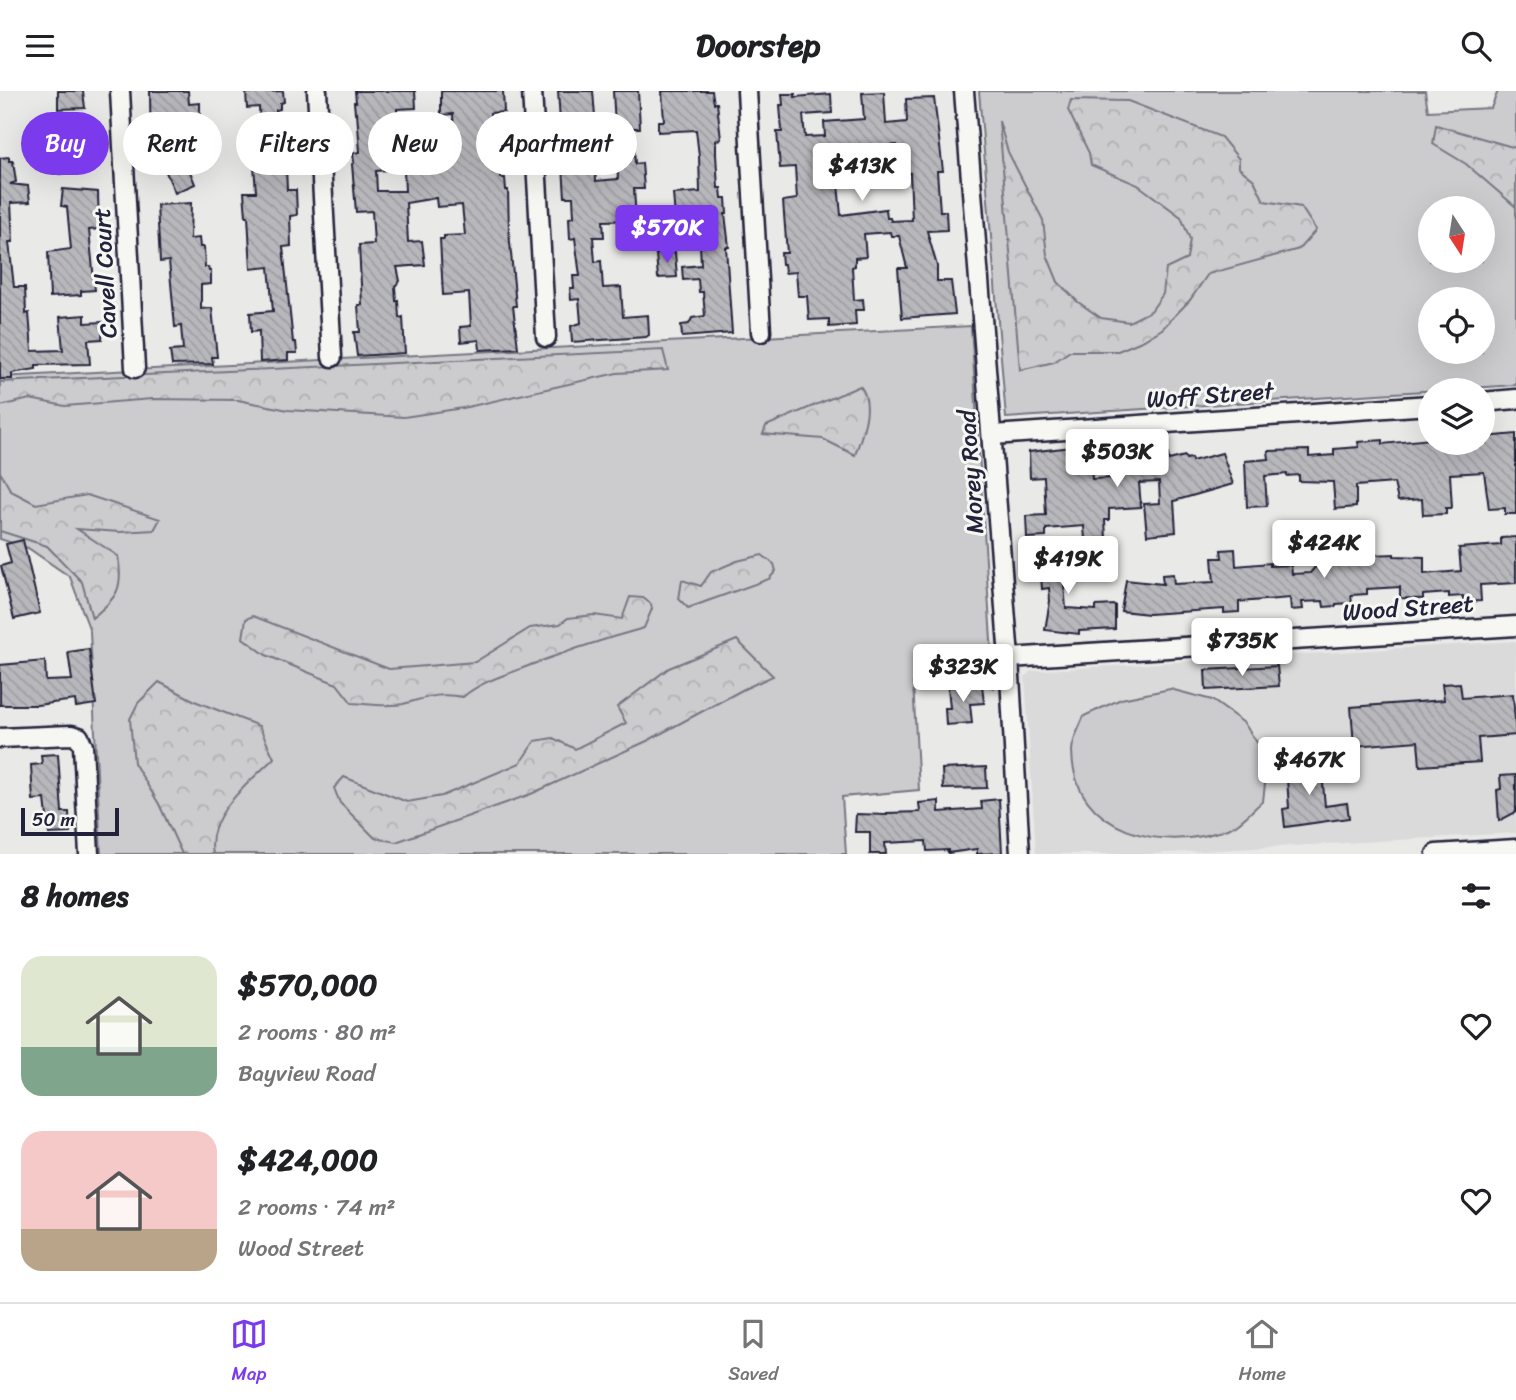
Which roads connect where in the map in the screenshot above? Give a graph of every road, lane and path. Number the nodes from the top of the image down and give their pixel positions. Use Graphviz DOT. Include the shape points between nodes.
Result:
graph roads {
  1 [pos="120,91"];
  2 [pos="317,91"];
  3 [pos="532,91"];
  4 [pos="747,91"];
  5 [pos="964,91"];
  6 [pos="761,332"];
  7 [pos="546,337"];
  8 [pos="332,357"];
  9 [pos="135,367"];
  10 [pos="1516,400"];
  11 [pos="1495,401"];
  12 [pos="1418,406"];
  13 [pos="993,435"];
  14 [pos="1516,626"];
  15 [pos="1009,658"];
  16 [pos="0,738"];
  17 [pos="1516,849"];
  18 [pos="1021,853"];
  19 [pos="89,854"];
  20 [pos="1436,854"];
  1 -- 9 [label="street, Cavell Court"];
  2 -- 8 [label="street"];
  3 -- 7 [label="street"];
  4 -- 6 [label="street"];
  5 -- 13 [label="street, Morey Road"];
  10 -- 11 [label="street"];
  12 -- 13 [label="street, Woff Street"];
  13 -- 15 [label="street, Morey Road"];
  14 -- 15 [label="street, Wood Street"];
  15 -- 18 [label="street, Morey Road"];
  16 -- 19 [label="street" via="79,737"];
  17 -- 20 [label="street"];
}
